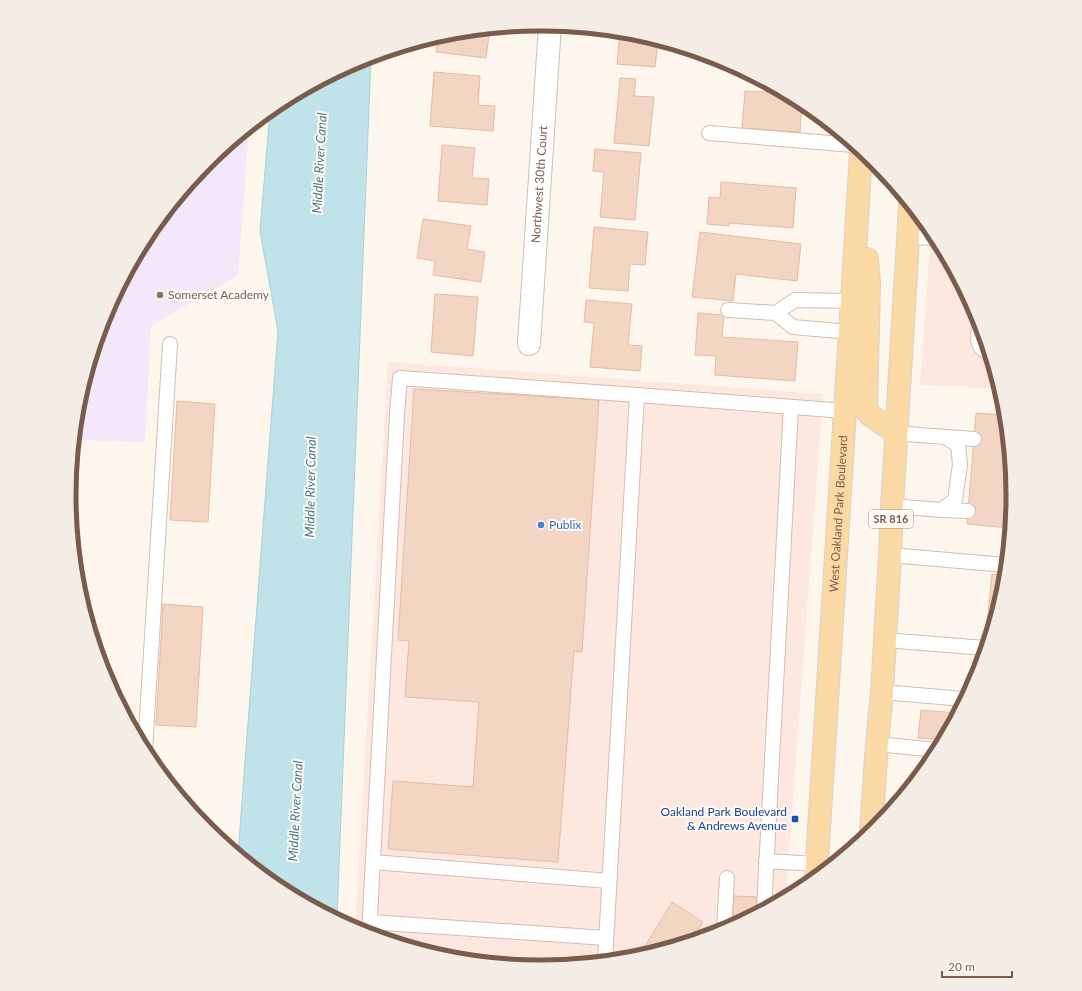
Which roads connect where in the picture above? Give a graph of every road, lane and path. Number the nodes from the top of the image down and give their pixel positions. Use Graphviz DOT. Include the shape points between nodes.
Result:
graph roads {
  1 [pos="550,31"];
  2 [pos="709,133"];
  3 [pos="845,144"];
  4 [pos="860,159"];
  5 [pos="859,180"];
  6 [pos="910,212"];
  7 [pos="908,237"];
  8 [pos="927,238"];
  9 [pos="852,301"];
  10 [pos="728,310"];
  11 [pos="776,313"];
  12 [pos="850,332"];
  13 [pos="978,339"];
  14 [pos="170,344"];
  15 [pos="529,344"];
  16 [pos="982,350"];
  17 [pos="637,395"];
  18 [pos="791,407"];
  19 [pos="845,411"];
  20 [pos="896,433"];
  21 [pos="945,437"];
  22 [pos="974,439"];
  23 [pos="892,506"];
  24 [pos="941,510"];
  25 [pos="968,511"];
  26 [pos="890,555"];
  27 [pos="1001,565"];
  28 [pos="885,640"];
  29 [pos="980,648"];
  30 [pos="882,692"];
  31 [pos="959,699"];
  32 [pos="146,739"];
  33 [pos="877,744"];
  34 [pos="930,749"];
  35 [pos="872,821"];
  36 [pos="766,861"];
  37 [pos="373,862"];
  38 [pos="817,869"];
  39 [pos="816,870"];
  40 [pos="727,878"];
  41 [pos="609,881"];
  42 [pos="764,903"];
  43 [pos="727,922"];
  44 [pos="369,928"];
  45 [pos="372,928"];
  46 [pos="606,938"];
  47 [pos="605,955"];
  1 -- 15 [label="street, Northwest 30th Court"];
  2 -- 3 [label="lane"];
  4 -- 5 [label="main road, West Oakland Park Boulevard"];
  5 -- 9 [label="main road, West Oakland Park Boulevard"];
  5 -- 20 [label="main road" via="869,283 866,410"];
  6 -- 7 [label="main road, SR 816"];
  7 -- 8 [label="lane"];
  7 -- 20 [label="main road, SR 816"];
  9 -- 11 [label="lane" via="795,300"];
  9 -- 12 [label="main road, West Oakland Park Boulevard"];
  10 -- 11 [label="lane"];
  11 -- 12 [label="lane" via="793,327"];
  12 -- 19 [label="main road, West Oakland Park Boulevard"];
  13 -- 16 [label="lane"];
  14 -- 32 [label="lane"];
  17 -- 18 [label="lane"];
  17 -- 37 [label="lane" via="400,378"];
  17 -- 41 [label="lane"];
  18 -- 19 [label="lane"];
  18 -- 36 [label="lane"];
  19 -- 38 [label="main road, West Oakland Park Boulevard"];
  20 -- 21 [label="lane"];
  20 -- 23 [label="main road, SR 816"];
  21 -- 22 [label="lane"];
  21 -- 24 [label="lane" via="958,445 960,464 955,500"];
  23 -- 24 [label="lane"];
  23 -- 26 [label="main road, SR 816"];
  24 -- 25 [label="lane"];
  26 -- 27 [label="lane"];
  26 -- 28 [label="main road, SR 816"];
  28 -- 29 [label="lane"];
  28 -- 30 [label="main road, SR 816"];
  30 -- 31 [label="lane"];
  30 -- 33 [label="main road, SR 816"];
  33 -- 34 [label="lane"];
  33 -- 35 [label="main road, SR 816"];
  36 -- 39 [label="lane"];
  36 -- 42 [label="lane"];
  37 -- 41 [label="lane"];
  37 -- 44 [label="lane"];
  40 -- 43 [label="lane"];
  41 -- 46 [label="lane"];
  45 -- 46 [label="lane"];
  46 -- 47 [label="lane"];
}
